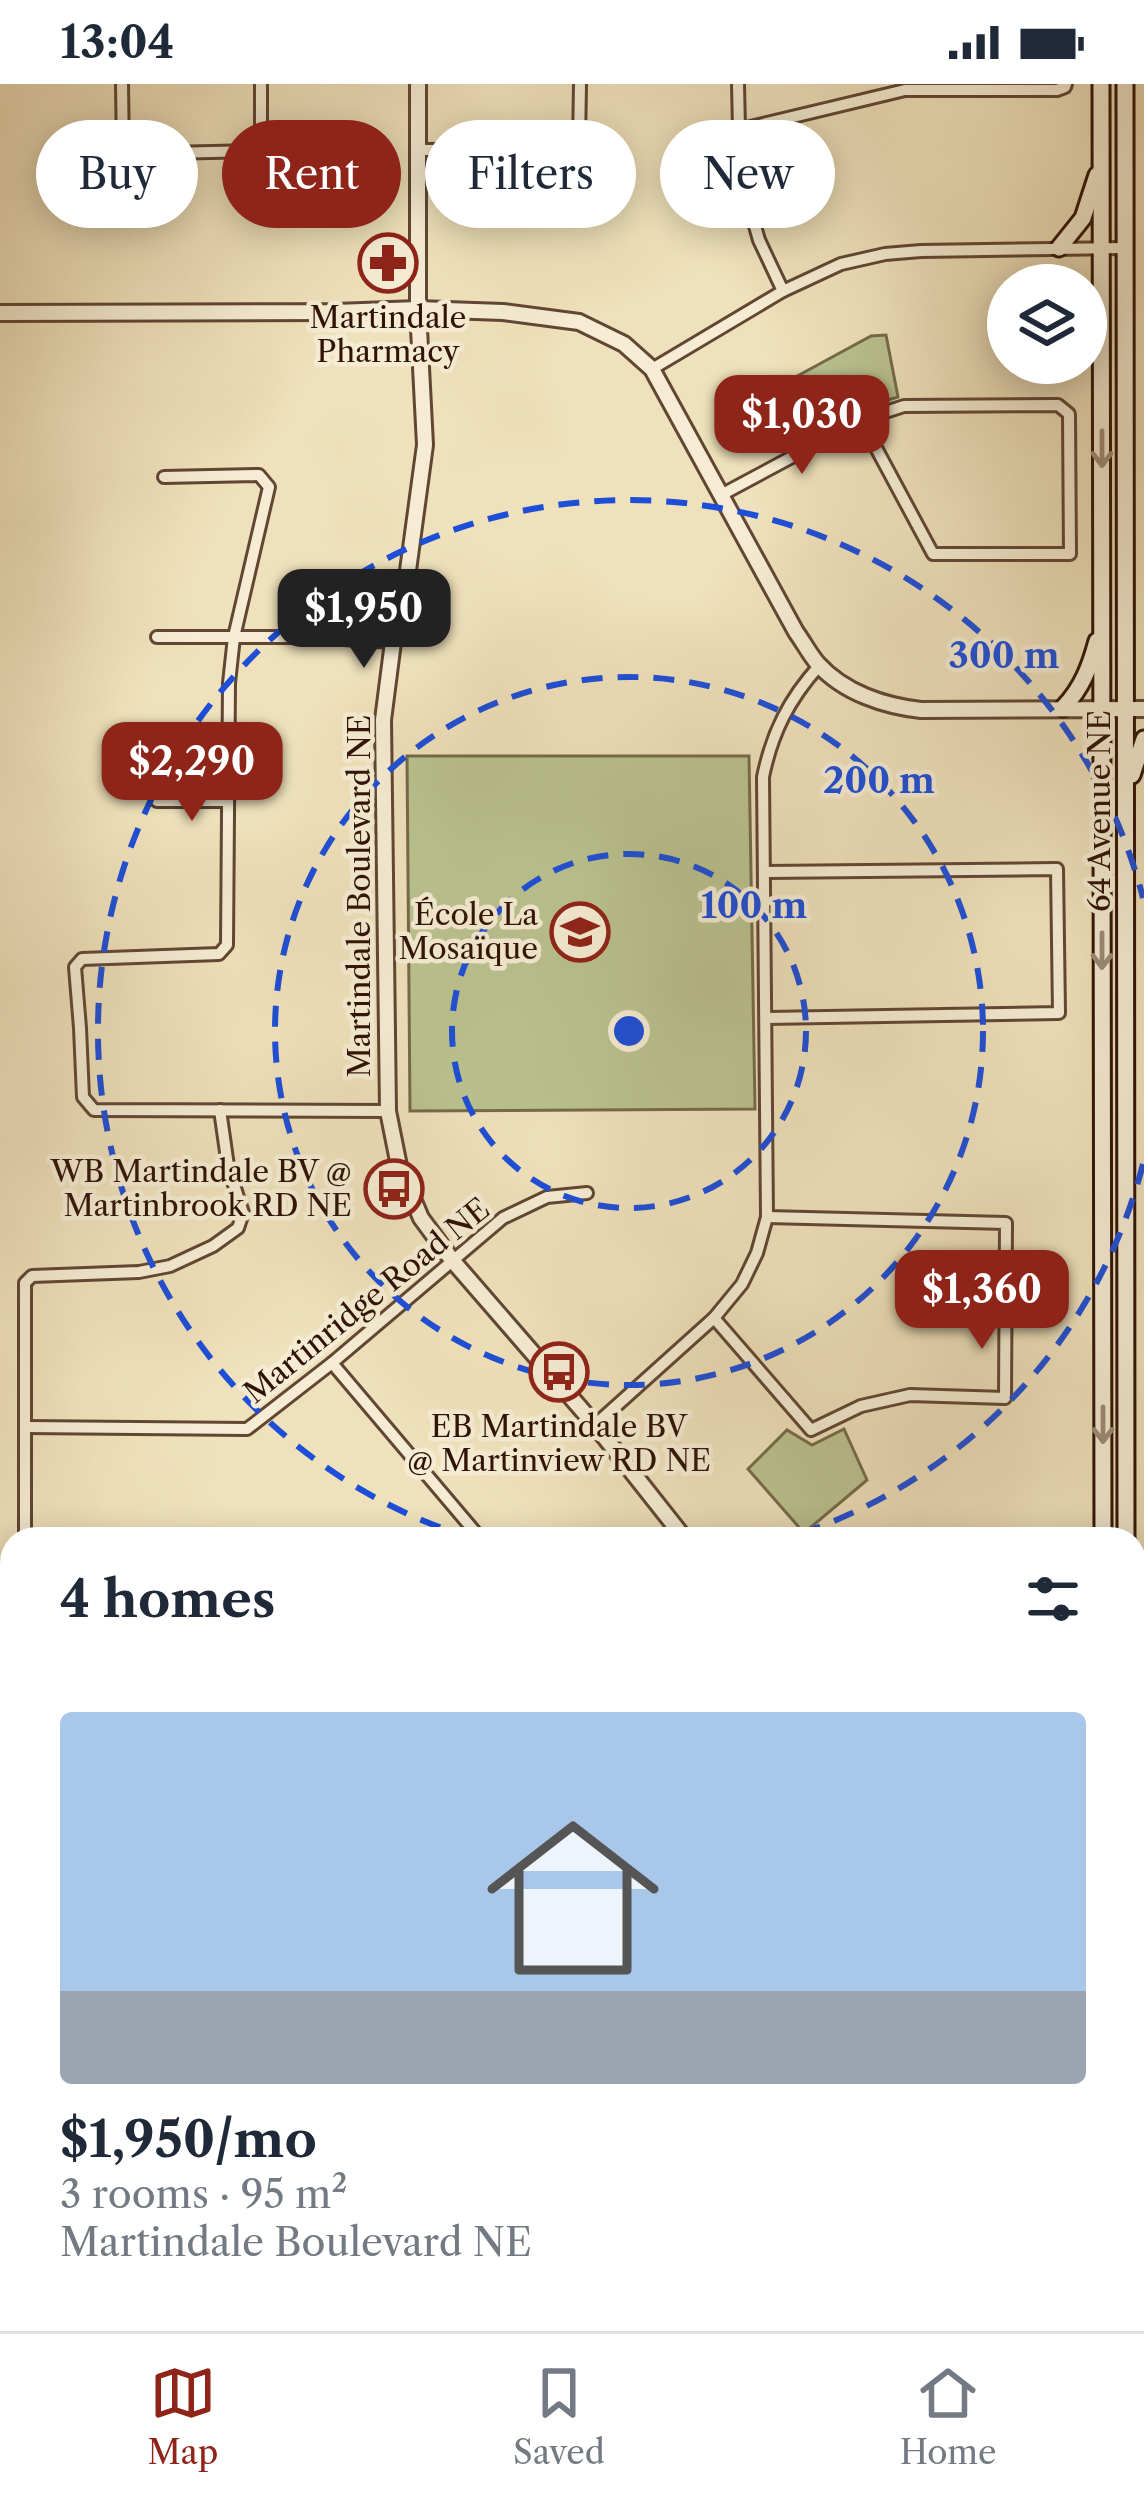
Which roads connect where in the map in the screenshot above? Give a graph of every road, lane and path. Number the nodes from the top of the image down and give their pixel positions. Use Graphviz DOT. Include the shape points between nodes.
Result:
graph roads {
  1 [pos="122,84"];
  2 [pos="261,84"];
  3 [pos="418,84"];
  4 [pos="580,84"];
  5 [pos="738,84"];
  6 [pos="1066,84"];
  7 [pos="1101,84"];
  8 [pos="1125,84"];
  9 [pos="905,87"];
  10 [pos="738,120"];
  11 [pos="777,120"];
  12 [pos="418,150"];
  13 [pos="1101,161"];
  14 [pos="755,228"];
  15 [pos="1058,248"];
  16 [pos="1101,248"];
  17 [pos="1126,248"];
  18 [pos="783,291"];
  19 [pos="418,309"];
  20 [pos="0,314"];
  21 [pos="652,369"];
  22 [pos="861,420"];
  23 [pos="164,477"];
  24 [pos="721,495"];
  25 [pos="1103,620"];
  26 [pos="157,637"];
  27 [pos="234,637"];
  28 [pos="393,642"];
  29 [pos="819,666"];
  30 [pos="1063,708"];
  31 [pos="1102,708"];
  32 [pos="1136,709"];
  33 [pos="1144,739"];
  34 [pos="1127,795"];
  35 [pos="157,801"];
  36 [pos="227,801"];
  37 [pos="766,872"];
  38 [pos="767,1018"];
  39 [pos="220,1110"];
  40 [pos="388,1111"];
  41 [pos="587,1192"];
  42 [pos="767,1217"];
  43 [pos="452,1260"];
  44 [pos="714,1318"];
  45 [pos="332,1364"];
  46 [pos="595,1425"];
  47 [pos="25,1427"];
  48 [pos="25,1527"];
  49 [pos="472,1527"];
  50 [pos="675,1527"];
  51 [pos="1103,1527"];
  52 [pos="1126,1527"];
  1 -- 2 [label="street" via="123,154 261,151"];
  3 -- 12 [label="street, Martindale Boulevard NE"];
  4 -- 12 [label="street" via="579,144 572,149"];
  5 -- 10 [label="street"];
  6 -- 9 [label="street"];
  7 -- 13 [label="main road, 64 Avenue NE"];
  8 -- 17 [label="main road, 64 Avenue NE"];
  9 -- 11 [label="street"];
  12 -- 19 [label="street, Martindale Boulevard NE"];
  13 -- 15 [label="main road" via="1083,218"];
  13 -- 16 [label="main road, 64 Avenue NE"];
  14 -- 18 [label="street"];
  15 -- 16 [label="street"];
  15 -- 18 [label="street" via="885,254"];
  16 -- 17 [label="street"];
  16 -- 25 [label="main road, 64 Avenue NE, one-way"];
  17 -- 32 [label="main road, 64 Avenue NE"];
  18 -- 21 [label="street"];
  19 -- 20 [label="street"];
  19 -- 21 [label="street" via="579,322"];
  19 -- 28 [label="street, Martindale Boulevard NE" via="424,454"];
  21 -- 24 [label="street"];
  22 -- 22 [label="street" via="904,406 1058,405 1069,415 1070,554 933,554"];
  22 -- 24 [label="street"];
  23 -- 27 [label="street" via="259,475 269,488"];
  24 -- 29 [label="street"];
  25 -- 30 [label="main road" via="1090,668"];
  25 -- 31 [label="main road, 64 Avenue NE"];
  26 -- 27 [label="street"];
  27 -- 28 [label="street"];
  27 -- 36 [label="street"];
  28 -- 40 [label="street, Martindale Boulevard NE" via="383,720"];
  29 -- 30 [label="street" via="894,707"];
  29 -- 37 [label="street" via="782,717 768,754"];
  30 -- 31 [label="street"];
  31 -- 32 [label="street"];
  31 -- 51 [label="main road, 64 Avenue NE, one-way"];
  32 -- 34 [label="main road, 64 Avenue NE"];
  33 -- 34 [label="main road"];
  34 -- 52 [label="main road, 64 Avenue NE"];
  35 -- 36 [label="street"];
  36 -- 39 [label="street" via="227,945 219,954 82,959 75,967 82,1097 94,1110"];
  37 -- 38 [label="street"];
  37 -- 38 [label="street" via="1057,869 1058,941 1058,1013"];
  38 -- 42 [label="street"];
  39 -- 40 [label="street"];
  39 -- 47 [label="street" via="243,1213 238,1228 170,1266 32,1276 25,1283"];
  40 -- 43 [label="street, Martindale Boulevard NE" via="399,1166"];
  41 -- 43 [label="street, Martinridge Road NE" via="547,1197 503,1219"];
  42 -- 44 [label="street" via="742,1284"];
  42 -- 44 [label="street" via="1006,1222 1005,1398 910,1395 811,1430"];
  43 -- 45 [label="street, Martinridge Road NE"];
  43 -- 46 [label="street, Martindale Boulevard NE"];
  44 -- 46 [label="street"];
  45 -- 47 [label="street, Martinridge Road NE" via="248,1429"];
  45 -- 49 [label="street"];
  46 -- 50 [label="street, Martindale Boulevard NE"];
  47 -- 48 [label="street"];
}
